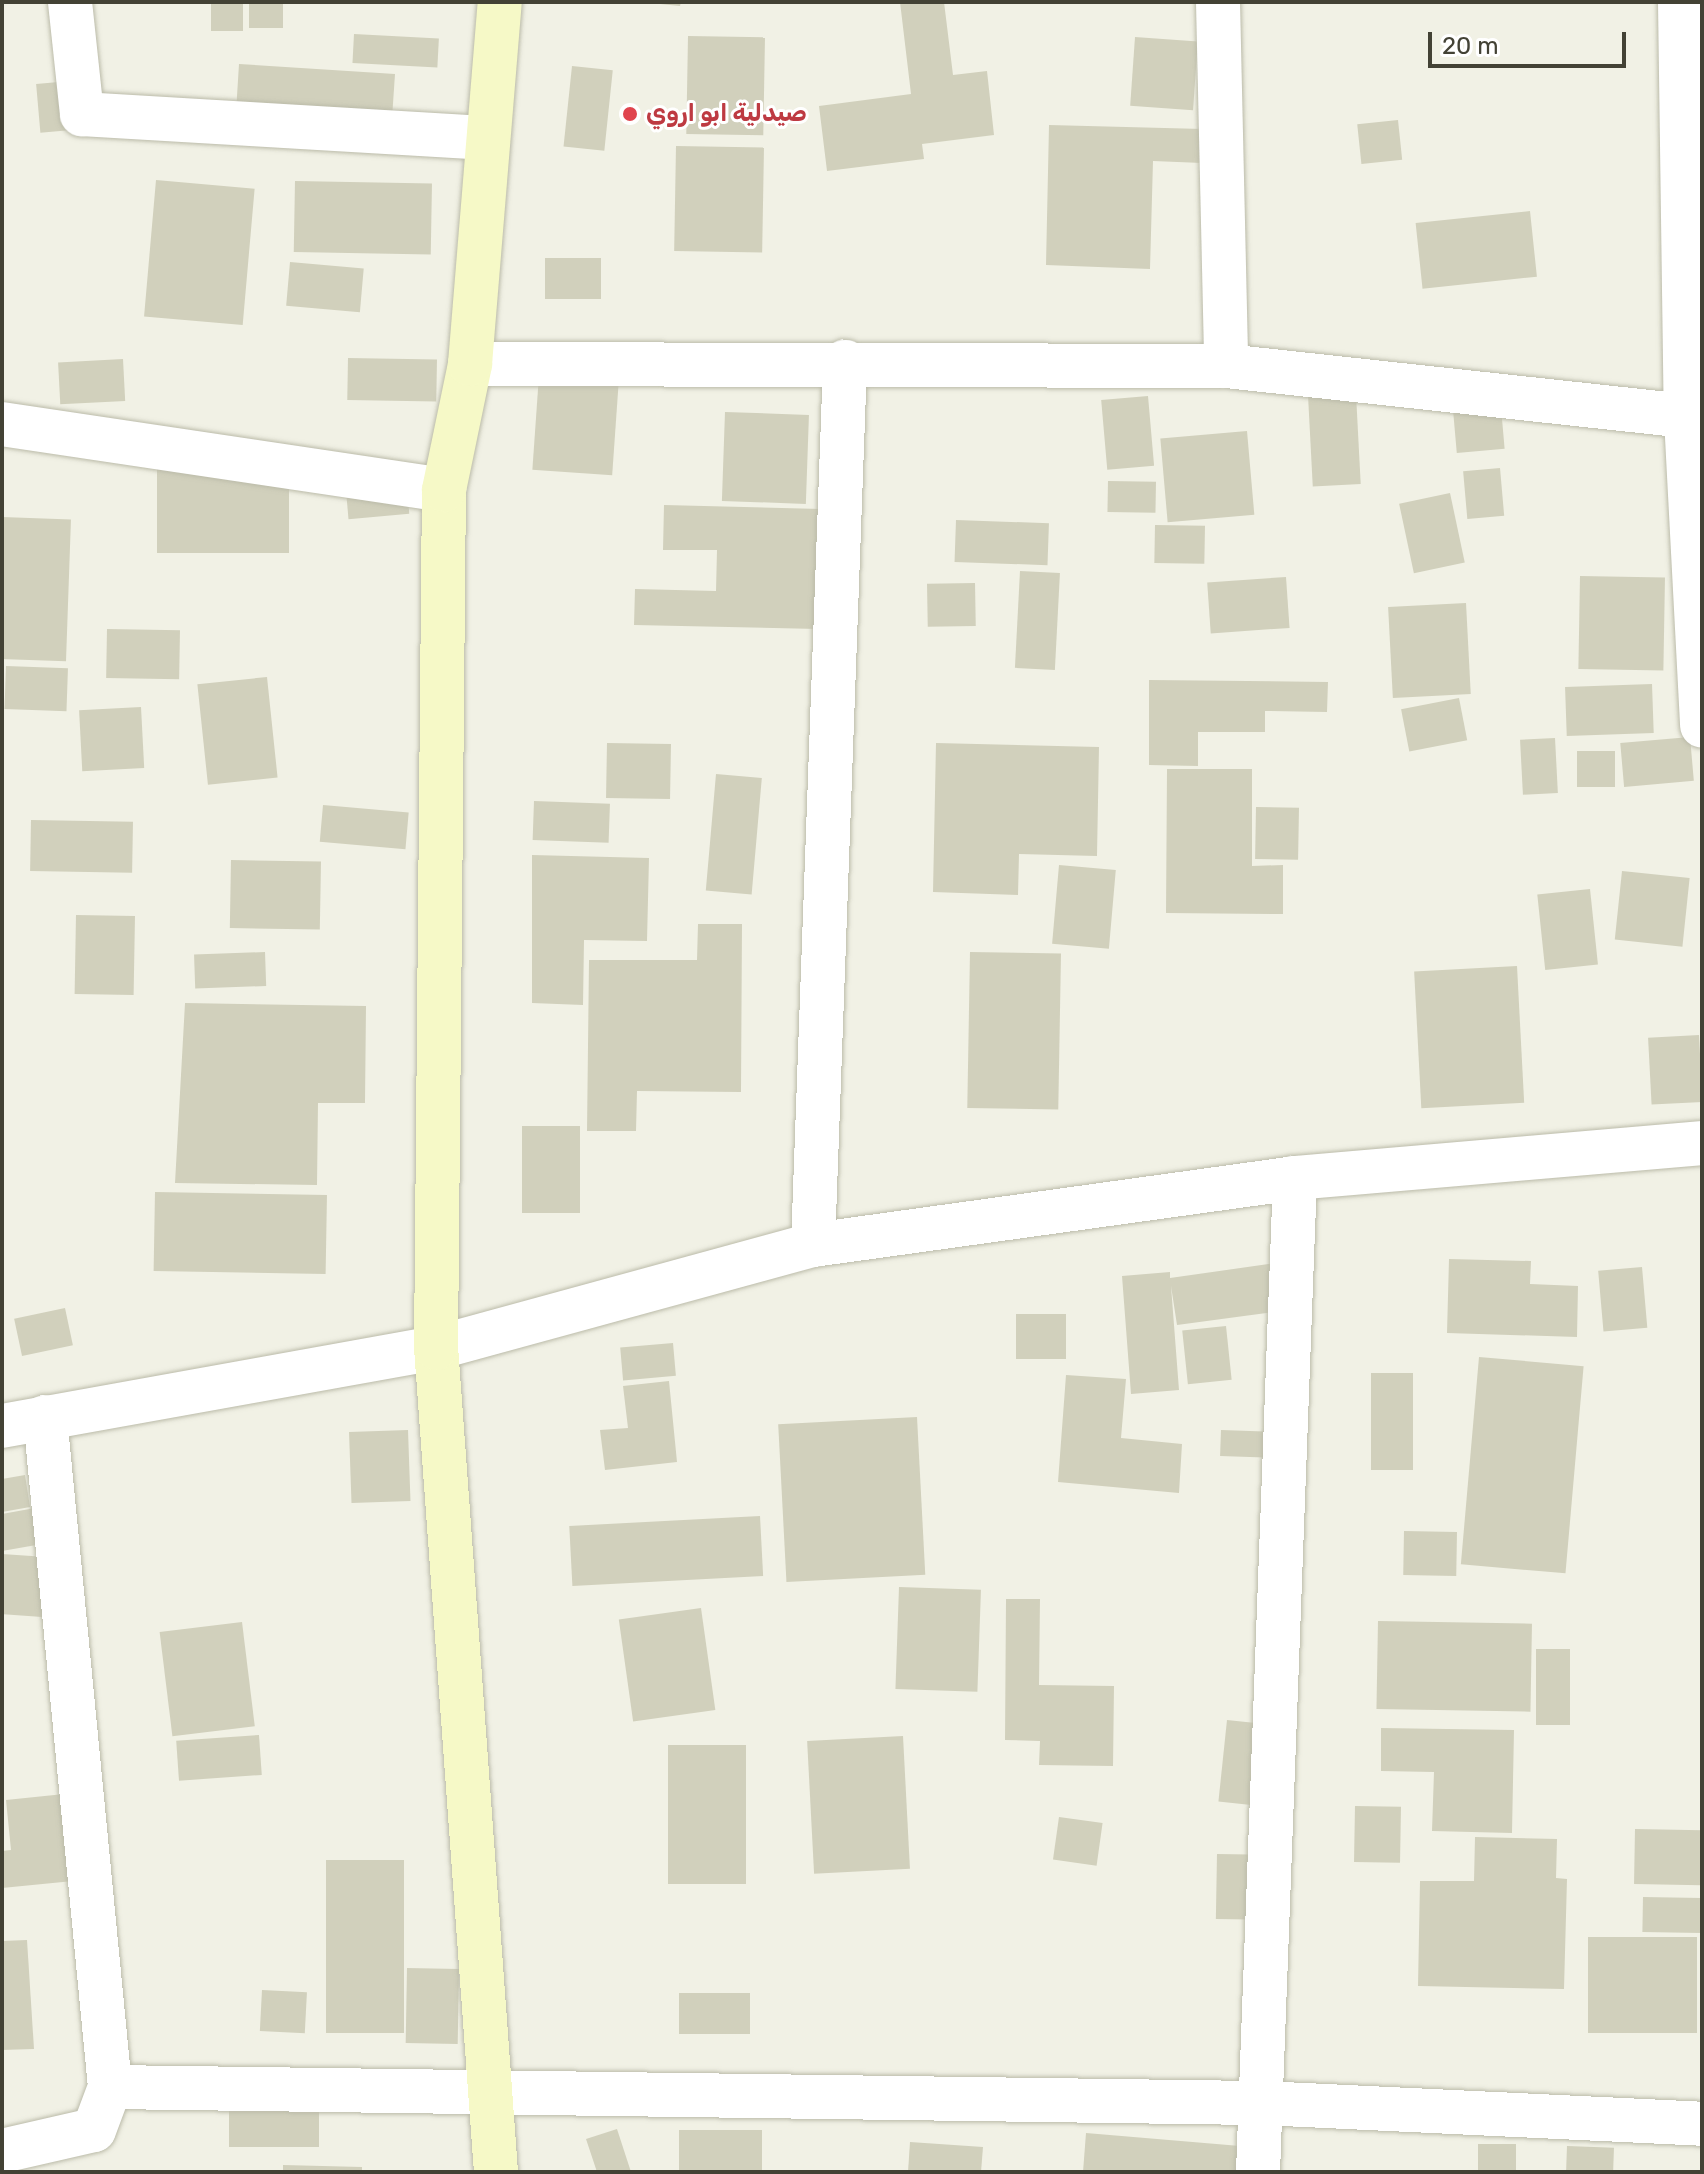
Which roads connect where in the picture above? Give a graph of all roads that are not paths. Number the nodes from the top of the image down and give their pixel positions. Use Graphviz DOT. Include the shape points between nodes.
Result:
graph roads {
  1 [pos="70,2"];
  2 [pos="500,2"];
  3 [pos="1218,2"];
  4 [pos="1680,2"];
  5 [pos="487,138"];
  6 [pos="845,362"];
  7 [pos="470,364"];
  8 [pos="1226,366"];
  9 [pos="1694,418"];
  10 [pos="2,424"];
  11 [pos="444,490"];
  12 [pos="1702,726"];
  13 [pos="1702,1143"];
  14 [pos="1295,1178"];
  15 [pos="813,1245"];
  16 [pos="436,1348"];
  17 [pos="45,1417"];
  18 [pos="2,1426"];
  19 [pos="110,2087"];
  20 [pos="490,2087"];
  21 [pos="1262,2103"];
  22 [pos="1702,2124"];
  23 [pos="2,2151"];
  24 [pos="496,2172"];
  25 [pos="1258,2172"];
  1 -- 5 [label="street" via="82,114"];
  2 -- 5 [label="street"];
  3 -- 8 [label="street"];
  4 -- 9 [label="street"];
  5 -- 7 [label="street"];
  6 -- 7 [label="street"];
  6 -- 8 [label="street"];
  6 -- 15 [label="street"];
  7 -- 11 [label="street"];
  8 -- 9 [label="street"];
  9 -- 12 [label="street"];
  10 -- 11 [label="street"];
  11 -- 16 [label="street"];
  13 -- 14 [label="street"];
  14 -- 15 [label="street"];
  14 -- 21 [label="street"];
  15 -- 16 [label="street"];
  16 -- 17 [label="street"];
  16 -- 20 [label="street"];
  17 -- 18 [label="street"];
  17 -- 19 [label="street"];
  19 -- 20 [label="street"];
  19 -- 23 [label="street" via="94,2130"];
  20 -- 21 [label="street"];
  20 -- 24 [label="street"];
  21 -- 22 [label="street"];
  21 -- 25 [label="street"];
}
